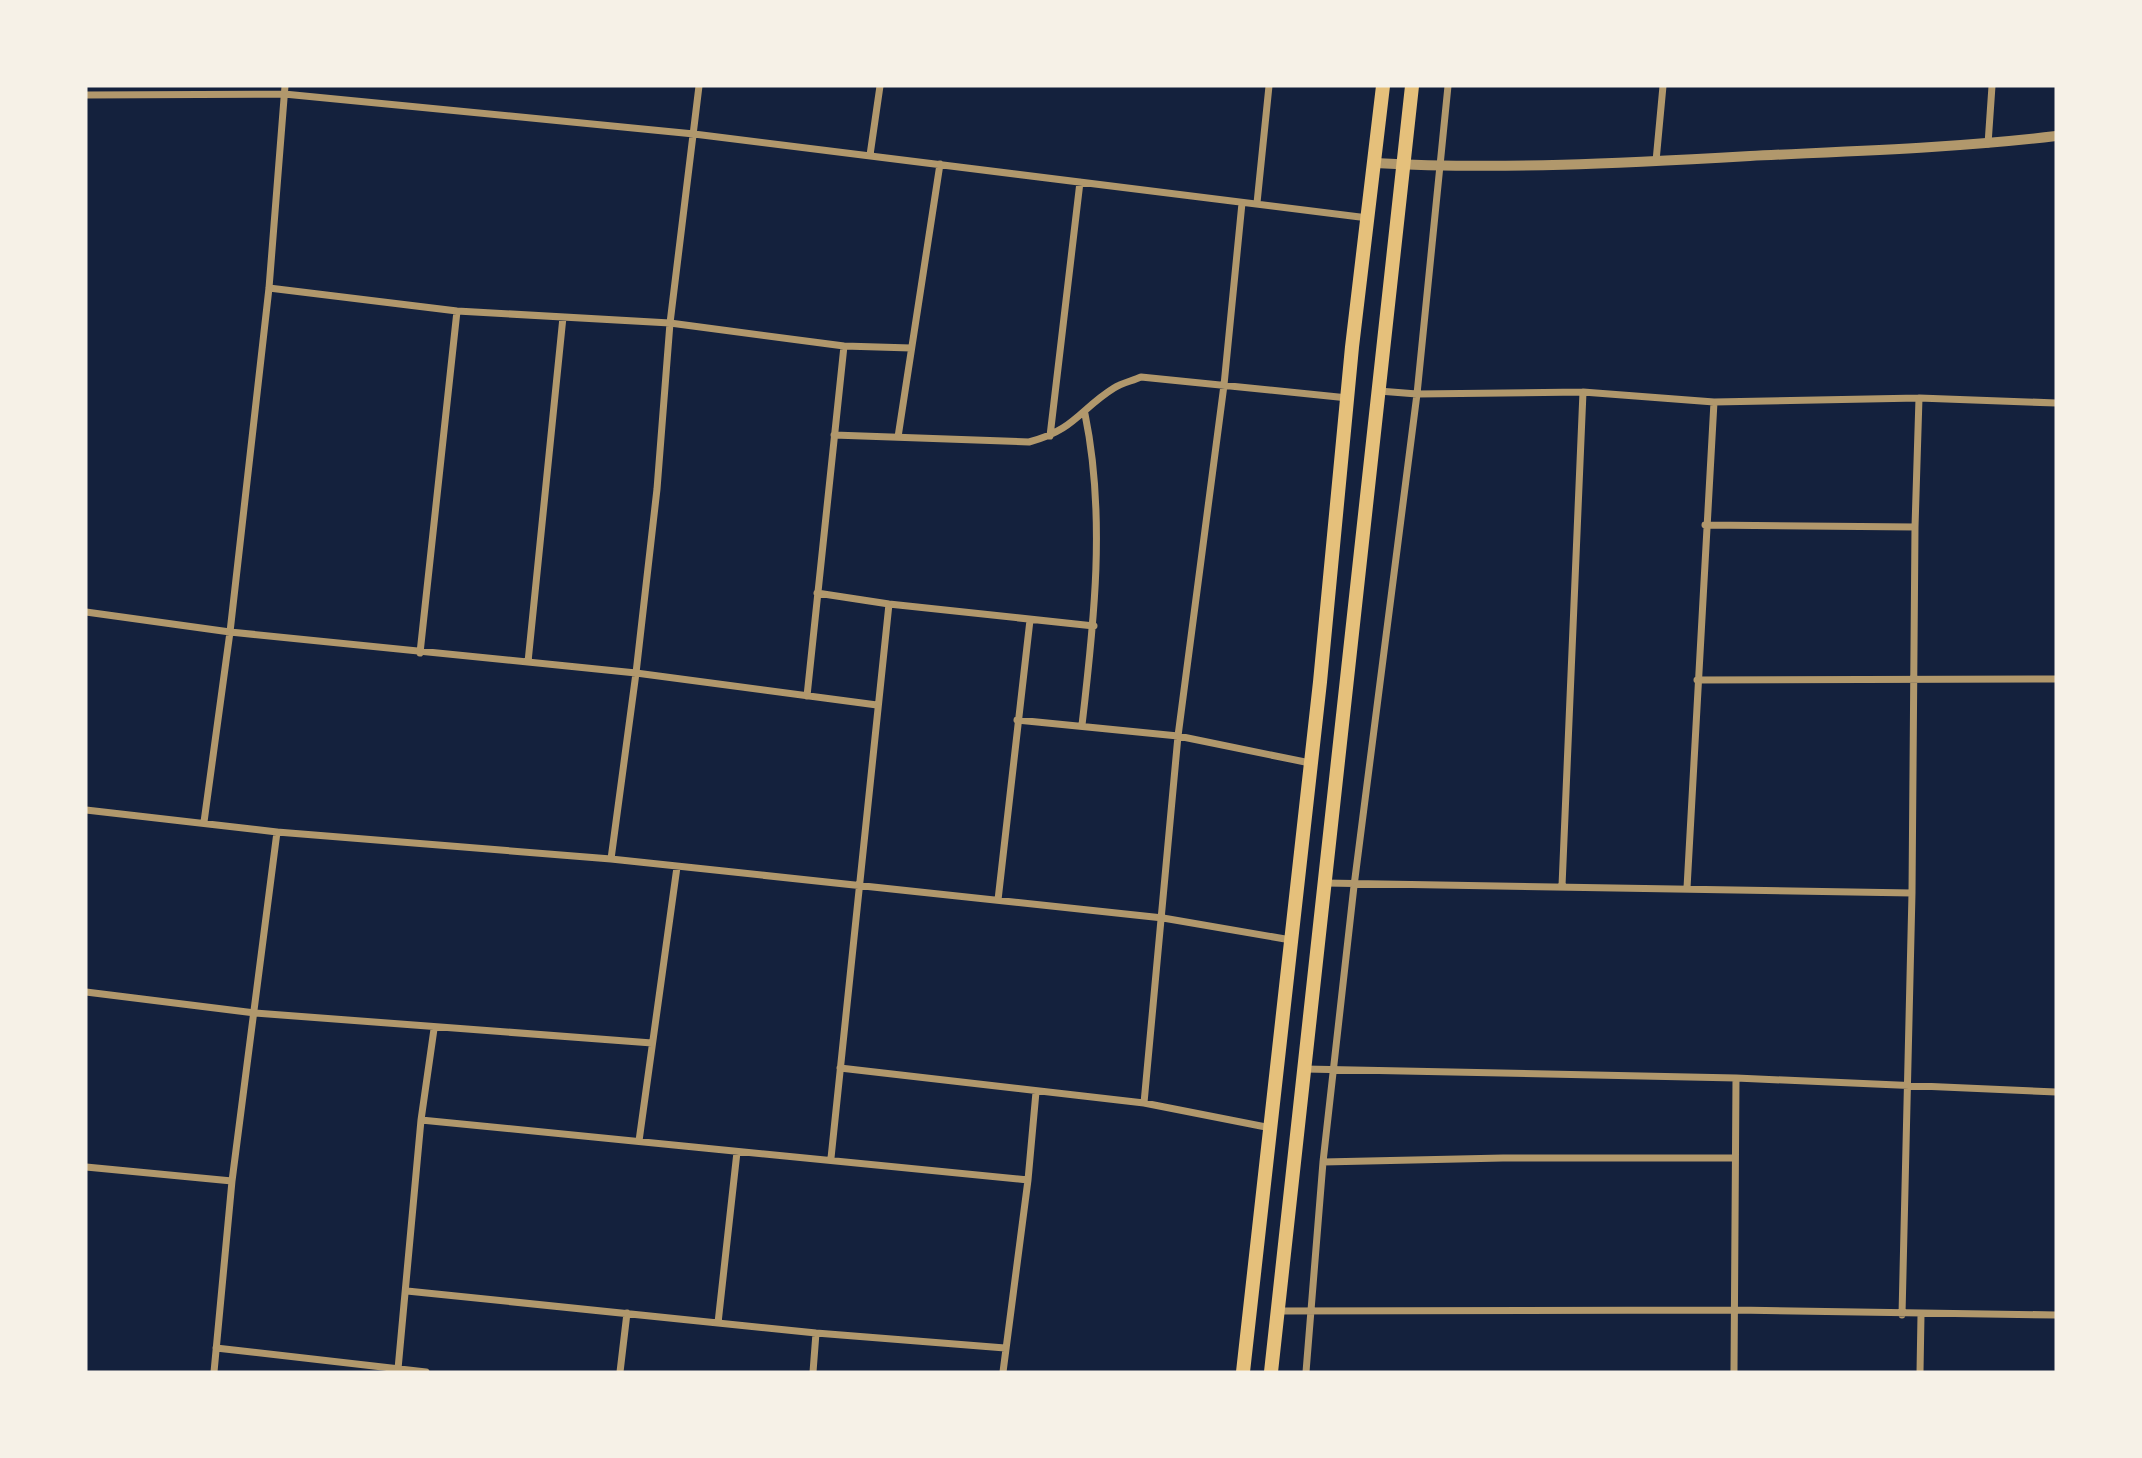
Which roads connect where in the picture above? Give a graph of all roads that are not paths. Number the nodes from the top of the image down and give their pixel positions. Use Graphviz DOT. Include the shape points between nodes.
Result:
graph roads {
  1 [pos="699,86"];
  2 [pos="880,86"];
  3 [pos="1269,86"];
  4 [pos="1384,86"];
  5 [pos="1412,86"];
  6 [pos="1448,86"];
  7 [pos="1663,86"];
  8 [pos="1993,86"];
  9 [pos="285,90"];
  10 [pos="86,95"];
  11 [pos="694,134"];
  12 [pos="2056,136"];
  13 [pos="1988,144"];
  14 [pos="870,155"];
  15 [pos="1656,161"];
  16 [pos="1375,163"];
  17 [pos="940,164"];
  18 [pos="1403,165"];
  19 [pos="1443,166"];
  20 [pos="1080,182"];
  21 [pos="1242,203"];
  22 [pos="1257,203"];
  23 [pos="1368,218"];
  24 [pos="269,288"];
  25 [pos="457,311"];
  26 [pos="563,317"];
  27 [pos="670,323"];
  28 [pos="844,346"];
  29 [pos="911,348"];
  30 [pos="1224,385"];
  31 [pos="1378,391"];
  32 [pos="1583,392"];
  33 [pos="1417,394"];
  34 [pos="1348,398"];
  35 [pos="1919,398"];
  36 [pos="1714,402"];
  37 [pos="2056,403"];
  38 [pos="1085,414"];
  39 [pos="834,435"];
  40 [pos="1050,436"];
  41 [pos="898,437"];
  42 [pos="1704,525"];
  43 [pos="1915,527"];
  44 [pos="817,593"];
  45 [pos="889,604"];
  46 [pos="86,612"];
  47 [pos="1030,620"];
  48 [pos="1094,626"];
  49 [pos="230,632"];
  50 [pos="420,653"];
  51 [pos="528,662"];
  52 [pos="636,673"];
  53 [pos="1915,679"];
  54 [pos="2056,679"];
  55 [pos="1697,680"];
  56 [pos="807,696"];
  57 [pos="877,705"];
  58 [pos="1017,720"];
  59 [pos="1083,725"];
  60 [pos="1178,736"];
  61 [pos="1310,763"];
  62 [pos="86,810"];
  63 [pos="204,822"];
  64 [pos="277,832"];
  65 [pos="611,859"];
  66 [pos="677,867"];
  67 [pos="1325,883"];
  68 [pos="858,886"];
  69 [pos="1354,886"];
  70 [pos="1562,887"];
  71 [pos="1687,888"];
  72 [pos="1912,893"];
  73 [pos="998,900"];
  74 [pos="1163,918"];
  75 [pos="1290,940"];
  76 [pos="86,992"];
  77 [pos="255,1013"];
  78 [pos="434,1029"];
  79 [pos="652,1043"];
  80 [pos="840,1068"];
  81 [pos="1304,1069"];
  82 [pos="1334,1071"];
  83 [pos="1736,1077"];
  84 [pos="1909,1087"];
  85 [pos="1036,1092"];
  86 [pos="2056,1092"];
  87 [pos="1144,1103"];
  88 [pos="421,1120"];
  89 [pos="1271,1128"];
  90 [pos="639,1141"];
  91 [pos="737,1152"];
  92 [pos="831,1158"];
  93 [pos="1734,1158"];
  94 [pos="1323,1163"];
  95 [pos="86,1167"];
  96 [pos="1028,1180"];
  97 [pos="232,1181"];
  98 [pos="407,1291"];
  99 [pos="1735,1310"];
  100 [pos="1279,1311"];
  101 [pos="1312,1312"];
  102 [pos="627,1314"];
  103 [pos="1902,1315"];
  104 [pos="1921,1315"];
  105 [pos="2056,1315"];
  106 [pos="718,1323"];
  107 [pos="816,1333"];
  108 [pos="216,1348"];
  109 [pos="1005,1349"];
  110 [pos="398,1369"];
  111 [pos="214,1372"];
  112 [pos="426,1372"];
  113 [pos="620,1372"];
  114 [pos="813,1372"];
  115 [pos="1003,1372"];
  116 [pos="1243,1372"];
  117 [pos="1271,1372"];
  118 [pos="1306,1372"];
  119 [pos="1734,1372"];
  120 [pos="1920,1372"];
  1 -- 11 [label="street"];
  2 -- 14 [label="street"];
  3 -- 22 [label="street"];
  4 -- 16 [label="main road"];
  5 -- 18 [label="main road"];
  6 -- 19 [label="street"];
  7 -- 15 [label="street"];
  8 -- 13 [label="street"];
  9 -- 10 [label="street"];
  9 -- 11 [label="street"];
  9 -- 24 [label="street"];
  11 -- 14 [label="street"];
  11 -- 27 [label="street"];
  12 -- 13 [label="street"];
  13 -- 15 [label="street"];
  14 -- 17 [label="street"];
  15 -- 19 [label="street"];
  16 -- 18 [label="street"];
  16 -- 23 [label="main road"];
  17 -- 20 [label="street"];
  17 -- 29 [label="street"];
  18 -- 19 [label="street"];
  18 -- 31 [label="main road"];
  19 -- 33 [label="street"];
  20 -- 21 [label="street"];
  20 -- 40 [label="street"];
  21 -- 22 [label="street"];
  21 -- 30 [label="street"];
  22 -- 23 [label="street"];
  23 -- 34 [label="main road"];
  24 -- 25 [label="street"];
  24 -- 49 [label="street"];
  25 -- 26 [label="street"];
  25 -- 50 [label="street"];
  26 -- 27 [label="street"];
  26 -- 51 [label="street"];
  27 -- 28 [label="street"];
  27 -- 52 [label="street"];
  28 -- 29 [label="street"];
  28 -- 39 [label="street"];
  29 -- 41 [label="street"];
  30 -- 34 [label="street"];
  30 -- 38 [label="street" via="1141,377 1114,388"];
  30 -- 60 [label="street"];
  31 -- 33 [label="street"];
  31 -- 67 [label="main road"];
  32 -- 33 [label="street"];
  32 -- 36 [label="street"];
  32 -- 70 [label="street"];
  33 -- 69 [label="street"];
  34 -- 61 [label="main road"];
  35 -- 36 [label="street"];
  35 -- 37 [label="street"];
  35 -- 43 [label="street"];
  36 -- 42 [label="street"];
  38 -- 40 [label="street"];
  38 -- 48 [label="street" via="1094,458"];
  39 -- 41 [label="street"];
  39 -- 44 [label="street"];
  40 -- 41 [label="street" via="1029,442"];
  42 -- 43 [label="street"];
  42 -- 55 [label="street"];
  43 -- 53 [label="street"];
  44 -- 45 [label="street"];
  44 -- 56 [label="street"];
  45 -- 47 [label="street"];
  45 -- 57 [label="street"];
  46 -- 49 [label="street"];
  47 -- 48 [label="street"];
  47 -- 58 [label="street"];
  48 -- 59 [label="street"];
  49 -- 50 [label="street"];
  49 -- 63 [label="street"];
  50 -- 51 [label="street"];
  51 -- 52 [label="street"];
  52 -- 56 [label="street"];
  52 -- 65 [label="street"];
  53 -- 54 [label="street"];
  53 -- 55 [label="street"];
  53 -- 72 [label="street"];
  55 -- 71 [label="street"];
  56 -- 57 [label="street"];
  57 -- 68 [label="street"];
  58 -- 59 [label="street"];
  58 -- 73 [label="street"];
  59 -- 60 [label="street"];
  60 -- 61 [label="street"];
  60 -- 74 [label="street"];
  61 -- 75 [label="main road"];
  62 -- 63 [label="street"];
  63 -- 64 [label="street"];
  64 -- 65 [label="street"];
  64 -- 77 [label="street"];
  65 -- 66 [label="street"];
  66 -- 68 [label="street"];
  66 -- 79 [label="street"];
  67 -- 69 [label="street"];
  67 -- 81 [label="main road"];
  68 -- 73 [label="street"];
  68 -- 80 [label="street"];
  69 -- 70 [label="street"];
  69 -- 82 [label="street"];
  70 -- 71 [label="street"];
  71 -- 72 [label="street"];
  72 -- 84 [label="street"];
  73 -- 74 [label="street"];
  74 -- 75 [label="street"];
  74 -- 87 [label="street"];
  75 -- 89 [label="main road"];
  76 -- 77 [label="street"];
  77 -- 78 [label="street"];
  77 -- 97 [label="street"];
  78 -- 79 [label="street"];
  78 -- 88 [label="street"];
  79 -- 90 [label="street"];
  80 -- 85 [label="street"];
  80 -- 92 [label="street"];
  81 -- 82 [label="street"];
  81 -- 100 [label="main road"];
  82 -- 83 [label="street"];
  82 -- 94 [label="street"];
  83 -- 84 [label="street"];
  83 -- 93 [label="street"];
  84 -- 86 [label="street"];
  84 -- 103 [label="street"];
  85 -- 87 [label="street"];
  85 -- 96 [label="street"];
  87 -- 89 [label="street"];
  88 -- 90 [label="street"];
  88 -- 98 [label="street"];
  89 -- 116 [label="main road"];
  90 -- 91 [label="street"];
  91 -- 92 [label="street"];
  91 -- 106 [label="street"];
  92 -- 96 [label="street"];
  93 -- 94 [label="street"];
  93 -- 99 [label="street"];
  94 -- 101 [label="street"];
  95 -- 97 [label="street"];
  96 -- 109 [label="street"];
  97 -- 108 [label="street"];
  98 -- 102 [label="street"];
  98 -- 110 [label="street"];
  99 -- 101 [label="street"];
  99 -- 103 [label="street"];
  99 -- 119 [label="street"];
  100 -- 101 [label="street"];
  100 -- 117 [label="main road"];
  101 -- 118 [label="street"];
  102 -- 106 [label="street"];
  102 -- 113 [label="street"];
  103 -- 104 [label="street"];
  104 -- 105 [label="street"];
  104 -- 120 [label="street"];
  106 -- 107 [label="street"];
  107 -- 109 [label="street"];
  107 -- 114 [label="street"];
  108 -- 110 [label="street"];
  108 -- 111 [label="street"];
  109 -- 115 [label="street"];
  110 -- 112 [label="street"];
}
